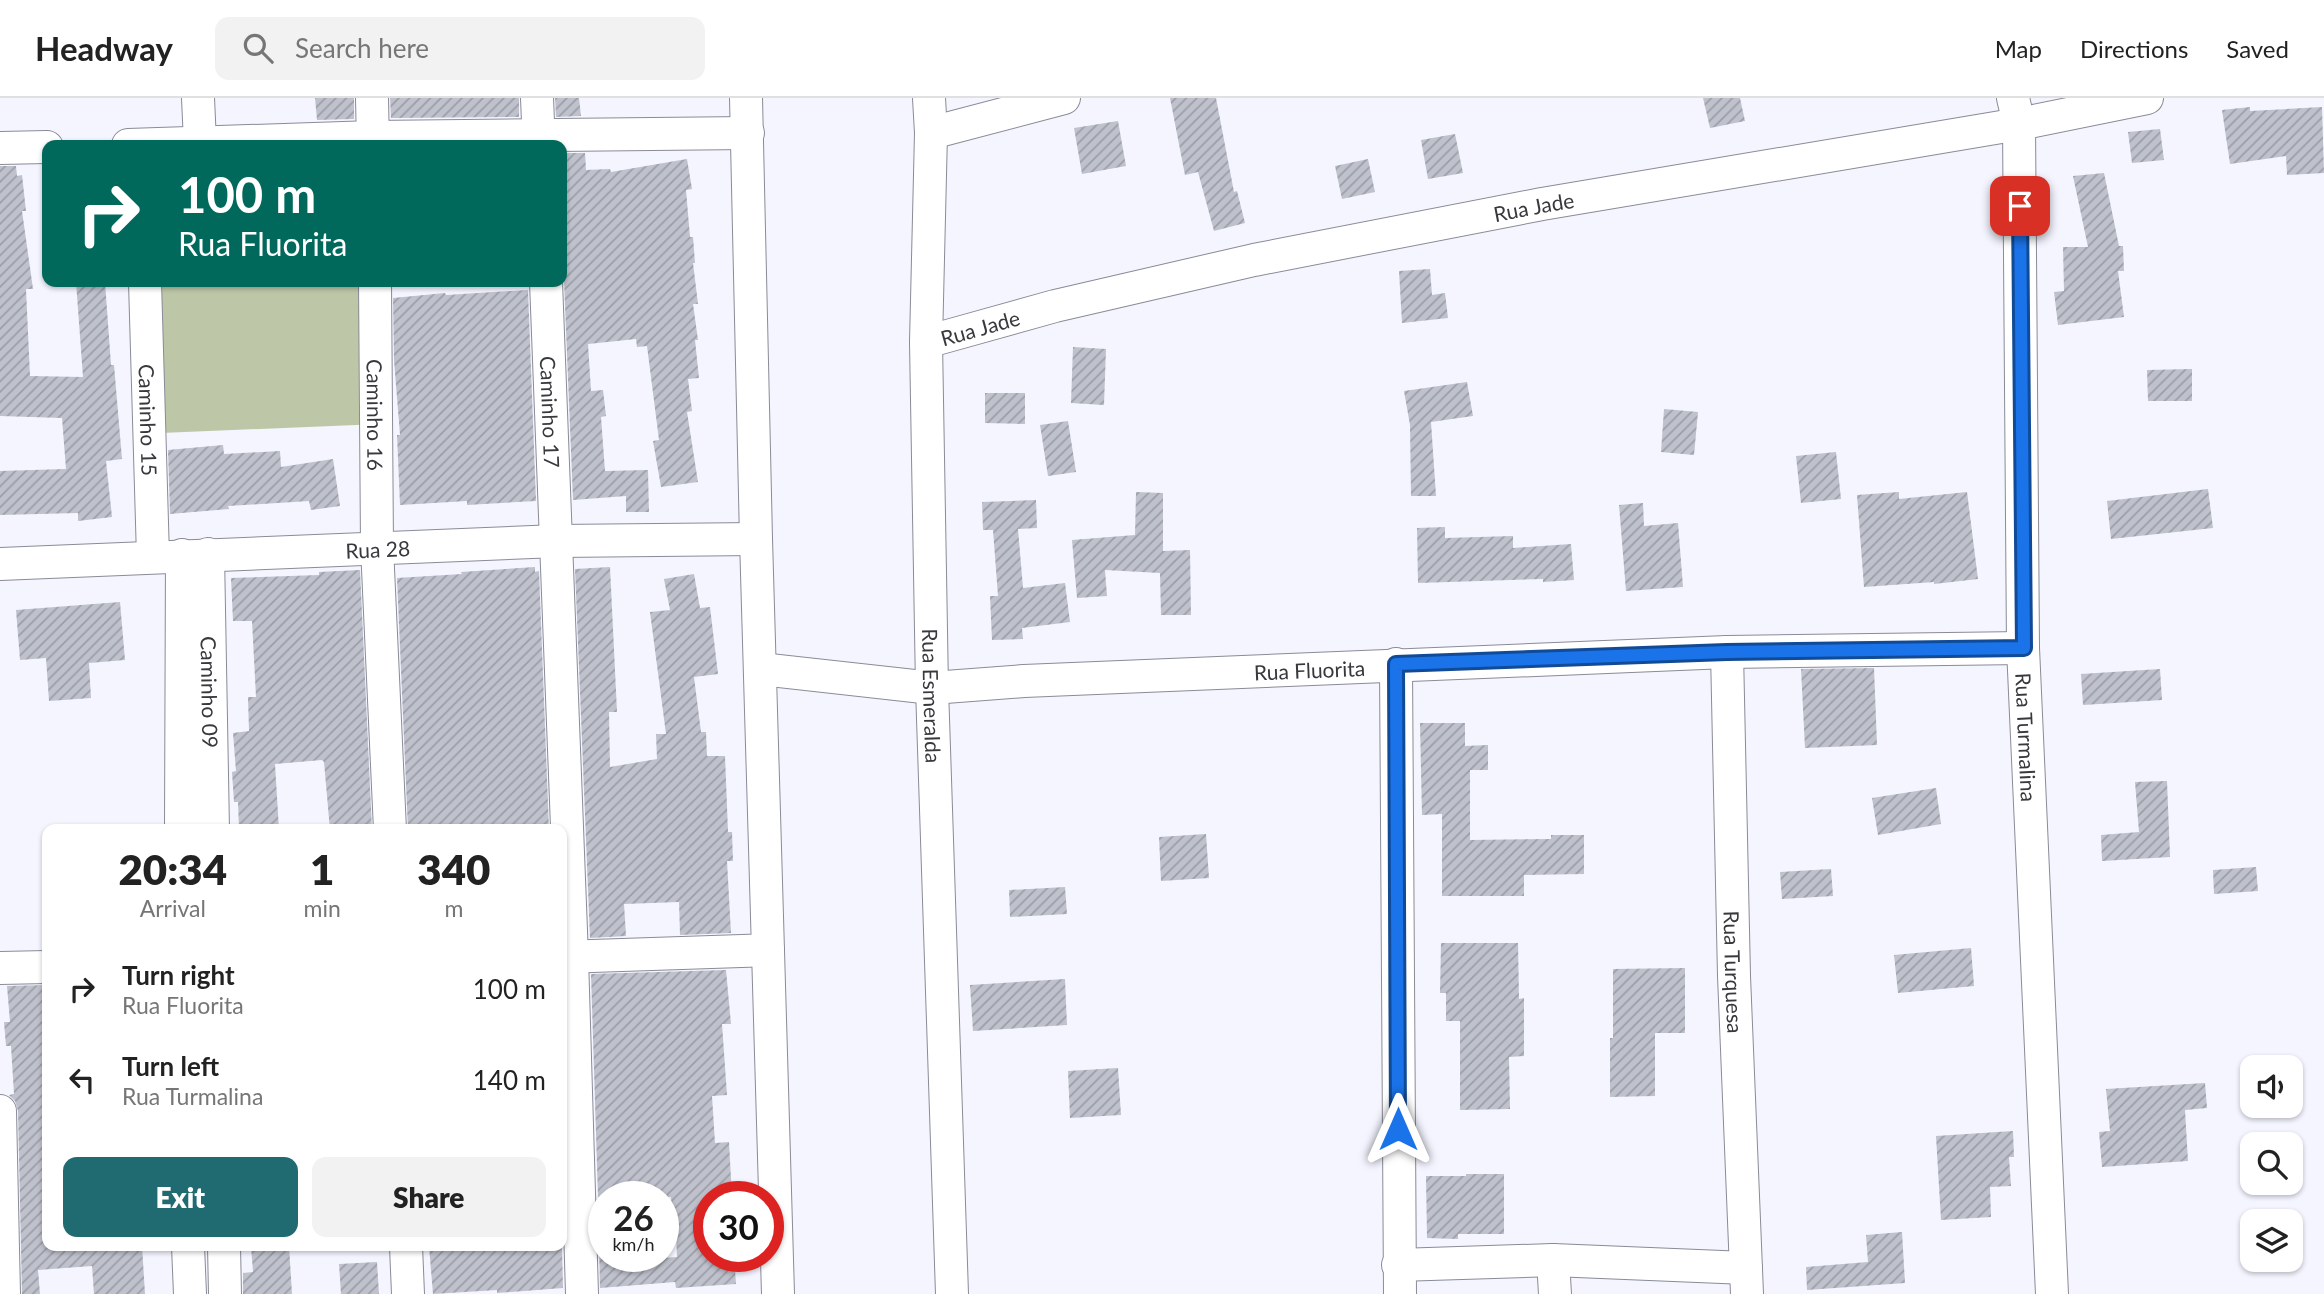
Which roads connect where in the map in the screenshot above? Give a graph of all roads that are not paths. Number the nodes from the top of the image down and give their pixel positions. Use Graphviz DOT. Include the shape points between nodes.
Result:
graph roads {
  1 [pos="198,98"];
  2 [pos="372,98"];
  3 [pos="537,98"];
  4 [pos="746,98"];
  5 [pos="929,98"];
  6 [pos="1064,98"];
  7 [pos="2146,98"];
  8 [pos="2016,111"];
  9 [pos="748,133"];
  10 [pos="932,133"];
  11 [pos="200,140"];
  12 [pos="373,140"];
  13 [pos="538,140"];
  14 [pos="42,147"];
  15 [pos="0,148"];
  16 [pos="146,287"];
  17 [pos="375,287"];
  18 [pos="546,287"];
  19 [pos="926,342"];
  20 [pos="756,540"];
  21 [pos="557,541"];
  22 [pos="377,547"];
  23 [pos="181,556"];
  24 [pos="0,564"];
  25 [pos="2024,648"];
  26 [pos="1727,652"];
  27 [pos="1396,664"];
  28 [pos="760,669"];
  29 [pos="932,688"];
  30 [pos="181,824"];
  31 [pos="212,824"];
  32 [pos="390,824"];
  33 [pos="564,824"];
  34 [pos="768,950"];
  35 [pos="567,957"];
  36 [pos="42,967"];
  37 [pos="0,968"];
  38 [pos="0,1111"];
  39 [pos="188,1251"];
  40 [pos="224,1251"];
  41 [pos="406,1251"];
  42 [pos="1553,1260"];
  43 [pos="1399,1280"];
  44 [pos="1746,1281"];
  45 [pos="4,1294"];
  46 [pos="190,1294"];
  47 [pos="225,1294"];
  48 [pos="408,1294"];
  49 [pos="582,1294"];
  50 [pos="778,1294"];
  51 [pos="952,1294"];
  52 [pos="1555,1294"];
  53 [pos="2052,1294"];
  1 -- 11 [label="street"];
  2 -- 12 [label="street"];
  3 -- 13 [label="street"];
  4 -- 9 [label="street"];
  5 -- 10 [label="street, Rua Esmeralda"];
  6 -- 10 [label="street"];
  7 -- 8 [label="street, Rua Jade"];
  8 -- 19 [label="street, Rua Jade" via="1254,260 1055,306"];
  8 -- 25 [label="street, Rua Turmalina"];
  9 -- 13 [label="street"];
  9 -- 20 [label="street"];
  10 -- 19 [label="street, Rua Esmeralda"];
  14 -- 15 [label="street"];
  16 -- 23 [label="street, Caminho 15"];
  17 -- 22 [label="street, Caminho 16"];
  18 -- 21 [label="street, Caminho 17"];
  19 -- 29 [label="street, Rua Esmeralda"];
  20 -- 21 [label="street, Rua 28"];
  20 -- 28 [label="street"];
  21 -- 22 [label="street, Rua 28"];
  21 -- 33 [label="street, Caminho 17"];
  22 -- 23 [label="street, Rua 28"];
  22 -- 32 [label="street, Caminho 16"];
  23 -- 24 [label="street, Rua 28"];
  23 -- 30 [label="street, Caminho 09"];
  23 -- 31 [label="street, Caminho 09"];
  25 -- 26 [label="street, Rua Fluorita"];
  25 -- 53 [label="street, Rua Turmalina"];
  26 -- 27 [label="street, Rua Fluorita"];
  26 -- 44 [label="street, Rua Turquesa"];
  27 -- 29 [label="street, Rua Fluorita"];
  27 -- 43 [label="street"];
  28 -- 29 [label="street, Rua Fluorita"];
  28 -- 34 [label="street"];
  29 -- 51 [label="street, Rua Esmeralda"];
  34 -- 35 [label="street"];
  34 -- 50 [label="street"];
  35 -- 49 [label="street, Caminho 17"];
  36 -- 37 [label="street"];
  38 -- 45 [label="street"];
  39 -- 46 [label="street"];
  40 -- 47 [label="street"];
  41 -- 48 [label="street"];
  42 -- 43 [label="street"];
  42 -- 44 [label="street"];
  42 -- 52 [label="street"];
}
